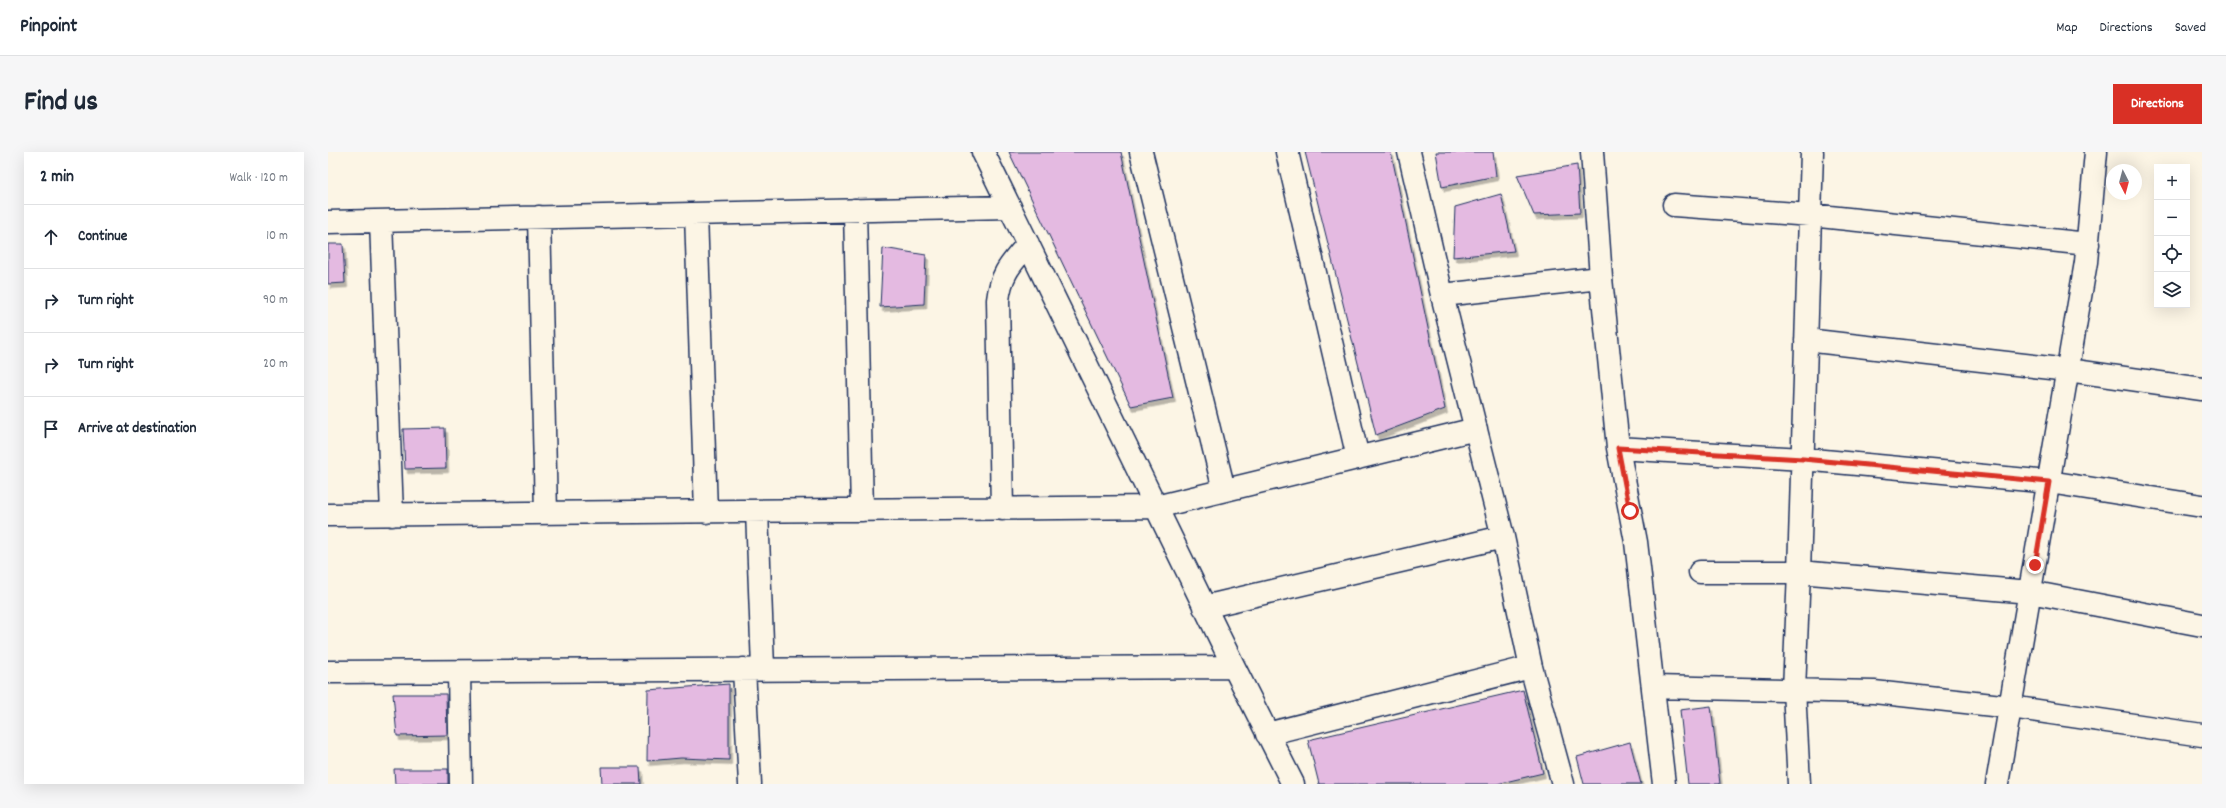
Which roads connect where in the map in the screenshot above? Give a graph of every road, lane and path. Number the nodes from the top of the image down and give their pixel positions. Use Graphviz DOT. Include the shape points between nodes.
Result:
graph roads {
  1 [pos="983,152"];
  2 [pos="1141,152"];
  3 [pos="1287,152"];
  4 [pos="1409,152"];
  5 [pos="1592,152"];
  6 [pos="1812,152"];
  7 [pos="2096,152"];
  8 [pos="1674,205"];
  9 [pos="1010,207"];
  10 [pos="855,210"];
  11 [pos="696,214"];
  12 [pos="1810,215"];
  13 [pos="539,217"];
  14 [pos="381,221"];
  15 [pos="328,222"];
  16 [pos="1028,244"];
  17 [pos="2088,244"];
  18 [pos="1601,278"];
  19 [pos="1442,295"];
  20 [pos="1806,340"];
  21 [pos="2068,370"];
  22 [pos="2202,389"];
  23 [pos="1476,429"];
  24 [pos="1618,448"];
  25 [pos="1358,458"];
  26 [pos="1803,459"];
  27 [pos="2049,482"];
  28 [pos="1224,490"];
  29 [pos="2202,506"];
  30 [pos="1156,507"];
  31 [pos="1002,509"];
  32 [pos="862,510"];
  33 [pos="756,511"];
  34 [pos="706,512"];
  35 [pos="546,513"];
  36 [pos="328,515"];
  37 [pos="392,515"];
  38 [pos="1503,537"];
  39 [pos="1700,572"];
  40 [pos="1799,572"];
  41 [pos="2030,592"];
  42 [pos="1204,607"];
  43 [pos="2202,625"];
  44 [pos="1234,667"];
  45 [pos="1531,667"];
  46 [pos="754,669"];
  47 [pos="328,672"];
  48 [pos="459,672"];
  49 [pos="1654,687"];
  50 [pos="1794,690"];
  51 [pos="2011,707"];
  52 [pos="1268,734"];
  53 [pos="2202,735"];
  54 [pos="461,784"];
  55 [pos="750,784"];
  56 [pos="1293,784"];
  57 [pos="1560,784"];
  58 [pos="1563,784"];
  59 [pos="1664,784"];
  60 [pos="1799,784"];
  61 [pos="1997,784"];
  1 -- 9 [label="street"];
  2 -- 28 [label="street"];
  3 -- 25 [label="street"];
  4 -- 19 [label="street"];
  5 -- 18 [label="street"];
  6 -- 12 [label="street"];
  7 -- 17 [label="street"];
  8 -- 12 [label="street"];
  9 -- 10 [label="street"];
  9 -- 16 [label="street"];
  10 -- 11 [label="street"];
  10 -- 32 [label="street"];
  11 -- 13 [label="street"];
  11 -- 34 [label="street"];
  12 -- 17 [label="street"];
  12 -- 20 [label="street"];
  13 -- 14 [label="street"];
  13 -- 35 [label="street"];
  14 -- 15 [label="street"];
  14 -- 37 [label="street"];
  16 -- 30 [label="street"];
  16 -- 31 [label="street" via="1005,271 998,300"];
  17 -- 21 [label="street"];
  18 -- 19 [label="street"];
  18 -- 24 [label="street"];
  19 -- 23 [label="street"];
  20 -- 21 [label="street"];
  20 -- 26 [label="street"];
  21 -- 22 [label="street"];
  21 -- 27 [label="street"];
  23 -- 25 [label="street"];
  23 -- 38 [label="street"];
  24 -- 26 [label="street"];
  24 -- 49 [label="street" via="1636,542"];
  25 -- 28 [label="street"];
  26 -- 27 [label="street"];
  26 -- 40 [label="street"];
  27 -- 29 [label="street"];
  27 -- 41 [label="street"];
  28 -- 30 [label="street"];
  30 -- 31 [label="street"];
  30 -- 42 [label="street"];
  31 -- 32 [label="street"];
  32 -- 33 [label="street"];
  33 -- 34 [label="street"];
  33 -- 46 [label="street"];
  34 -- 35 [label="street"];
  35 -- 37 [label="street"];
  36 -- 37 [label="street"];
  38 -- 42 [label="street"];
  38 -- 45 [label="street"];
  39 -- 40 [label="street"];
  40 -- 41 [label="street"];
  40 -- 50 [label="street"];
  41 -- 43 [label="street"];
  41 -- 51 [label="street"];
  42 -- 44 [label="street"];
  44 -- 46 [label="street"];
  44 -- 52 [label="street"];
  45 -- 52 [label="street"];
  45 -- 58 [label="street"];
  46 -- 48 [label="street"];
  46 -- 55 [label="street"];
  47 -- 48 [label="street"];
  48 -- 54 [label="street"];
  49 -- 50 [label="street"];
  49 -- 59 [label="street"];
  50 -- 51 [label="street" via="1874,692"];
  50 -- 60 [label="street"];
  51 -- 53 [label="street"];
  51 -- 61 [label="street"];
  52 -- 56 [label="street"];
  57 -- 58 [label="street"];
}
